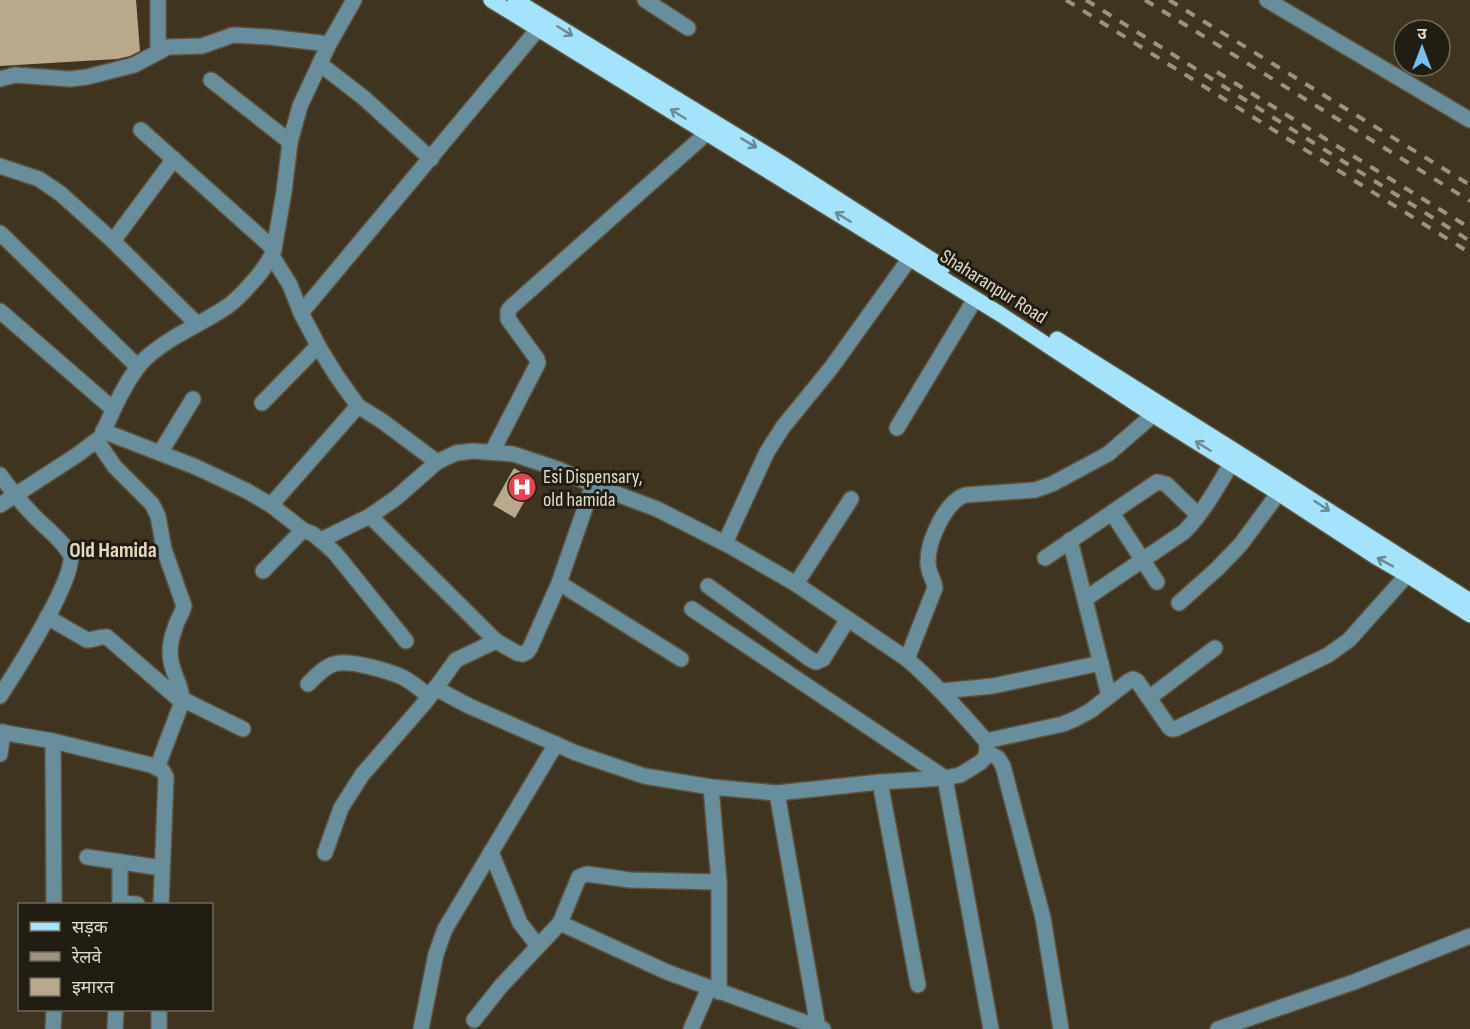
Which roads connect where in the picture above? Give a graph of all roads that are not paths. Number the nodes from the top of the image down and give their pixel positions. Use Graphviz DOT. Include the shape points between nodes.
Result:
graph roads {
  1 [pos="158,0"];
  2 [pos="354,0"];
  3 [pos="491,0"];
  4 [pos="515,0"];
  5 [pos="645,0"];
  6 [pos="1267,0"];
  7 [pos="688,28"];
  8 [pos="538,29"];
  9 [pos="329,44"];
  10 [pos="158,51"];
  11 [pos="320,64"];
  12 [pos="0,79"];
  13 [pos="211,81"];
  14 [pos="1470,120"];
  15 [pos="712,128"];
  16 [pos="141,130"];
  17 [pos="290,142"];
  18 [pos="174,159"];
  19 [pos="431,159"];
  20 [pos="0,166"];
  21 [pos="0,233"];
  22 [pos="113,241"];
  23 [pos="273,253"];
  24 [pos="910,258"];
  25 [pos="975,299"];
  26 [pos="0,311"];
  27 [pos="301,313"];
  28 [pos="198,324"];
  29 [pos="318,346"];
  30 [pos="138,367"];
  31 [pos="193,399"];
  32 [pos="262,403"];
  33 [pos="358,406"];
  34 [pos="113,409"];
  35 [pos="1153,415"];
  36 [pos="897,428"];
  37 [pos="100,436"];
  38 [pos="492,452"];
  39 [pos="160,453"];
  40 [pos="437,462"];
  41 [pos="1232,464"];
  42 [pos="0,475"];
  43 [pos="593,484"];
  44 [pos="1282,488"];
  45 [pos="14,495"];
  46 [pos="850,499"];
  47 [pos="0,505"];
  48 [pos="271,505"];
  49 [pos="1112,513"];
  50 [pos="1198,515"];
  51 [pos="370,516"];
  52 [pos="303,530"];
  53 [pos="321,540"];
  54 [pos="1070,540"];
  55 [pos="725,543"];
  56 [pos="1044,558"];
  57 [pos="1143,560"];
  58 [pos="262,571"];
  59 [pos="1407,574"];
  60 [pos="559,582"];
  61 [pos="1157,582"];
  62 [pos="796,584"];
  63 [pos="708,586"];
  64 [pos="1085,599"];
  65 [pos="1470,601"];
  66 [pos="1179,603"];
  67 [pos="692,609"];
  68 [pos="1470,615"];
  69 [pos="47,617"];
  70 [pos="848,619"];
  71 [pos="406,641"];
  72 [pos="496,641"];
  73 [pos="1215,648"];
  74 [pos="681,659"];
  75 [pos="907,659"];
  76 [pos="1101,663"];
  77 [pos="308,684"];
  78 [pos="942,691"];
  79 [pos="432,692"];
  80 [pos="0,696"];
  81 [pos="1109,696"];
  82 [pos="1149,698"];
  83 [pos="182,700"];
  84 [pos="243,729"];
  85 [pos="2,732"];
  86 [pos="53,741"];
  87 [pos="556,744"];
  88 [pos="986,746"];
  89 [pos="0,754"];
  90 [pos="157,768"];
  91 [pos="945,778"];
  92 [pos="880,783"];
  93 [pos="711,787"];
  94 [pos="777,793"];
  95 [pos="491,852"];
  96 [pos="325,853"];
  97 [pos="87,857"];
  98 [pos="120,862"];
  99 [pos="162,868"];
  100 [pos="719,882"];
  101 [pos="54,903"];
  102 [pos="120,903"];
  103 [pos="161,903"];
  104 [pos="560,923"];
  105 [pos="1470,936"];
  106 [pos="538,946"];
  107 [pos="918,985"];
  108 [pos="714,990"];
  109 [pos="54,1011"];
  110 [pos="116,1011"];
  111 [pos="159,1011"];
  112 [pos="474,1020"];
  113 [pos="821,1028"];
  114 [pos="53,1029"];
  115 [pos="115,1029"];
  116 [pos="159,1029"];
  117 [pos="420,1029"];
  118 [pos="691,1029"];
  119 [pos="991,1029"];
  120 [pos="1061,1029"];
  121 [pos="1218,1029"];
  1 -- 10 [label="street"];
  2 -- 9 [label="street"];
  3 -- 8 [label="main road, Shaharanpur Road"];
  4 -- 15 [label="main road, Shaharanpur Road, one-way"];
  5 -- 7 [label="street"];
  6 -- 14 [label="street"];
  15 -- 8 [label="main road, Shaharanpur Road, one-way"];
  8 -- 19 [label="street"];
  9 -- 10 [label="street" via="233,35 202,46 174,46"];
  9 -- 11 [label="street"];
  10 -- 12 [label="street" via="134,65 87,77 15,75"];
  11 -- 17 [label="street" via="300,106"];
  11 -- 19 [label="street"];
  13 -- 17 [label="street"];
  24 -- 15 [label="main road, Shaharanpur Road, one-way"];
  15 -- 38 [label="street" via="508,311 507,319 538,363"];
  15 -- 44 [label="main road, Shaharanpur Road, one-way" via="781,163"];
  16 -- 18 [label="street"];
  17 -- 23 [label="street"];
  18 -- 22 [label="street"];
  18 -- 23 [label="street"];
  19 -- 27 [label="street"];
  20 -- 22 [label="street" via="49,185"];
  21 -- 30 [label="street"];
  22 -- 28 [label="street"];
  23 -- 27 [label="street"];
  23 -- 28 [label="street" via="239,297"];
  24 -- 25 [label="main road, Shaharanpur Road"];
  24 -- 55 [label="street" via="831,369 783,427 767,452"];
  25 -- 35 [label="main road, Shaharanpur Road"];
  25 -- 36 [label="street"];
  26 -- 34 [label="street"];
  27 -- 29 [label="street"];
  28 -- 30 [label="street" via="155,350"];
  29 -- 32 [label="street"];
  29 -- 33 [label="street"];
  30 -- 34 [label="street"];
  31 -- 39 [label="street"];
  33 -- 40 [label="street"];
  33 -- 48 [label="street"];
  34 -- 37 [label="street"];
  41 -- 35 [label="main road, Shaharanpur Road, one-way"];
  35 -- 75 [label="street" via="1108,454 1052,484 1035,490 960,496 942,517 930,549 927,564 935,588"];
  37 -- 39 [label="street"];
  37 -- 45 [label="street"];
  37 -- 83 [label="street" via="115,467 152,504 158,516 164,549 184,606 170,654"];
  38 -- 40 [label="street" via="456,453"];
  38 -- 43 [label="street" via="513,454"];
  39 -- 48 [label="street"];
  40 -- 51 [label="street"];
  41 -- 44 [label="main road, Shaharanpur Road"];
  41 -- 50 [label="street"];
  42 -- 45 [label="street"];
  43 -- 55 [label="street" via="657,508"];
  43 -- 60 [label="street"];
  59 -- 44 [label="main road, Shaharanpur Road, one-way" via="1377,558"];
  44 -- 65 [label="main road, Shaharanpur Road, one-way"];
  44 -- 66 [label="street" via="1240,544"];
  45 -- 47 [label="street"];
  45 -- 69 [label="street" via="72,558"];
  46 -- 62 [label="street"];
  48 -- 52 [label="street"];
  49 -- 50 [label="street" via="1160,481"];
  49 -- 54 [label="street"];
  49 -- 57 [label="street"];
  50 -- 57 [label="street" via="1184,532"];
  51 -- 53 [label="street"];
  51 -- 72 [label="street"];
  52 -- 53 [label="street"];
  52 -- 58 [label="street"];
  53 -- 71 [label="street"];
  54 -- 56 [label="street"];
  54 -- 64 [label="street"];
  55 -- 62 [label="street"];
  57 -- 61 [label="street"];
  57 -- 64 [label="street"];
  59 -- 68 [label="main road, Shaharanpur Road"];
  59 -- 82 [label="street" via="1362,627 1328,655 1175,729 1169,727"];
  60 -- 72 [label="street" via="527,652 517,653"];
  60 -- 74 [label="street"];
  62 -- 70 [label="street"];
  63 -- 70 [label="street" via="816,662 823,659"];
  64 -- 76 [label="street"];
  67 -- 91 [label="street"];
  69 -- 80 [label="street"];
  69 -- 83 [label="street" via="87,640 106,637"];
  70 -- 75 [label="street"];
  72 -- 79 [label="street" via="456,660"];
  73 -- 82 [label="street"];
  75 -- 78 [label="street"];
  76 -- 78 [label="street" via="993,686"];
  76 -- 81 [label="street"];
  77 -- 79 [label="street" via="333,664 350,663 402,677"];
  78 -- 88 [label="street"];
  79 -- 87 [label="street"];
  79 -- 96 [label="street" via="362,775 341,808"];
  81 -- 82 [label="street" via="1133,679"];
  81 -- 88 [label="street" via="1076,719"];
  83 -- 84 [label="street"];
  83 -- 90 [label="street"];
  85 -- 86 [label="street"];
  85 -- 89 [label="street"];
  86 -- 90 [label="street"];
  86 -- 101 [label="street"];
  87 -- 93 [label="street" via="644,776"];
  87 -- 95 [label="street"];
  88 -- 91 [label="street" via="981,762 960,775"];
  88 -- 120 [label="street" via="1004,766 1043,918"];
  90 -- 99 [label="street" via="166,777"];
  91 -- 92 [label="street"];
  91 -- 119 [label="street"];
  92 -- 94 [label="street"];
  92 -- 107 [label="street"];
  93 -- 94 [label="street"];
  93 -- 100 [label="street"];
  94 -- 113 [label="street"];
  95 -- 106 [label="street" via="520,923"];
  95 -- 117 [label="street" via="442,936"];
  97 -- 98 [label="street"];
  98 -- 99 [label="street"];
  98 -- 102 [label="street"];
  99 -- 103 [label="street"];
  100 -- 104 [label="street" via="630,880 584,874 579,877"];
  100 -- 108 [label="street"];
  104 -- 106 [label="street"];
  104 -- 108 [label="street"];
  105 -- 121 [label="street"];
  106 -- 112 [label="street"];
  108 -- 113 [label="street"];
  108 -- 118 [label="street"];
  109 -- 114 [label="street"];
  110 -- 115 [label="street"];
  111 -- 116 [label="street"];
}
